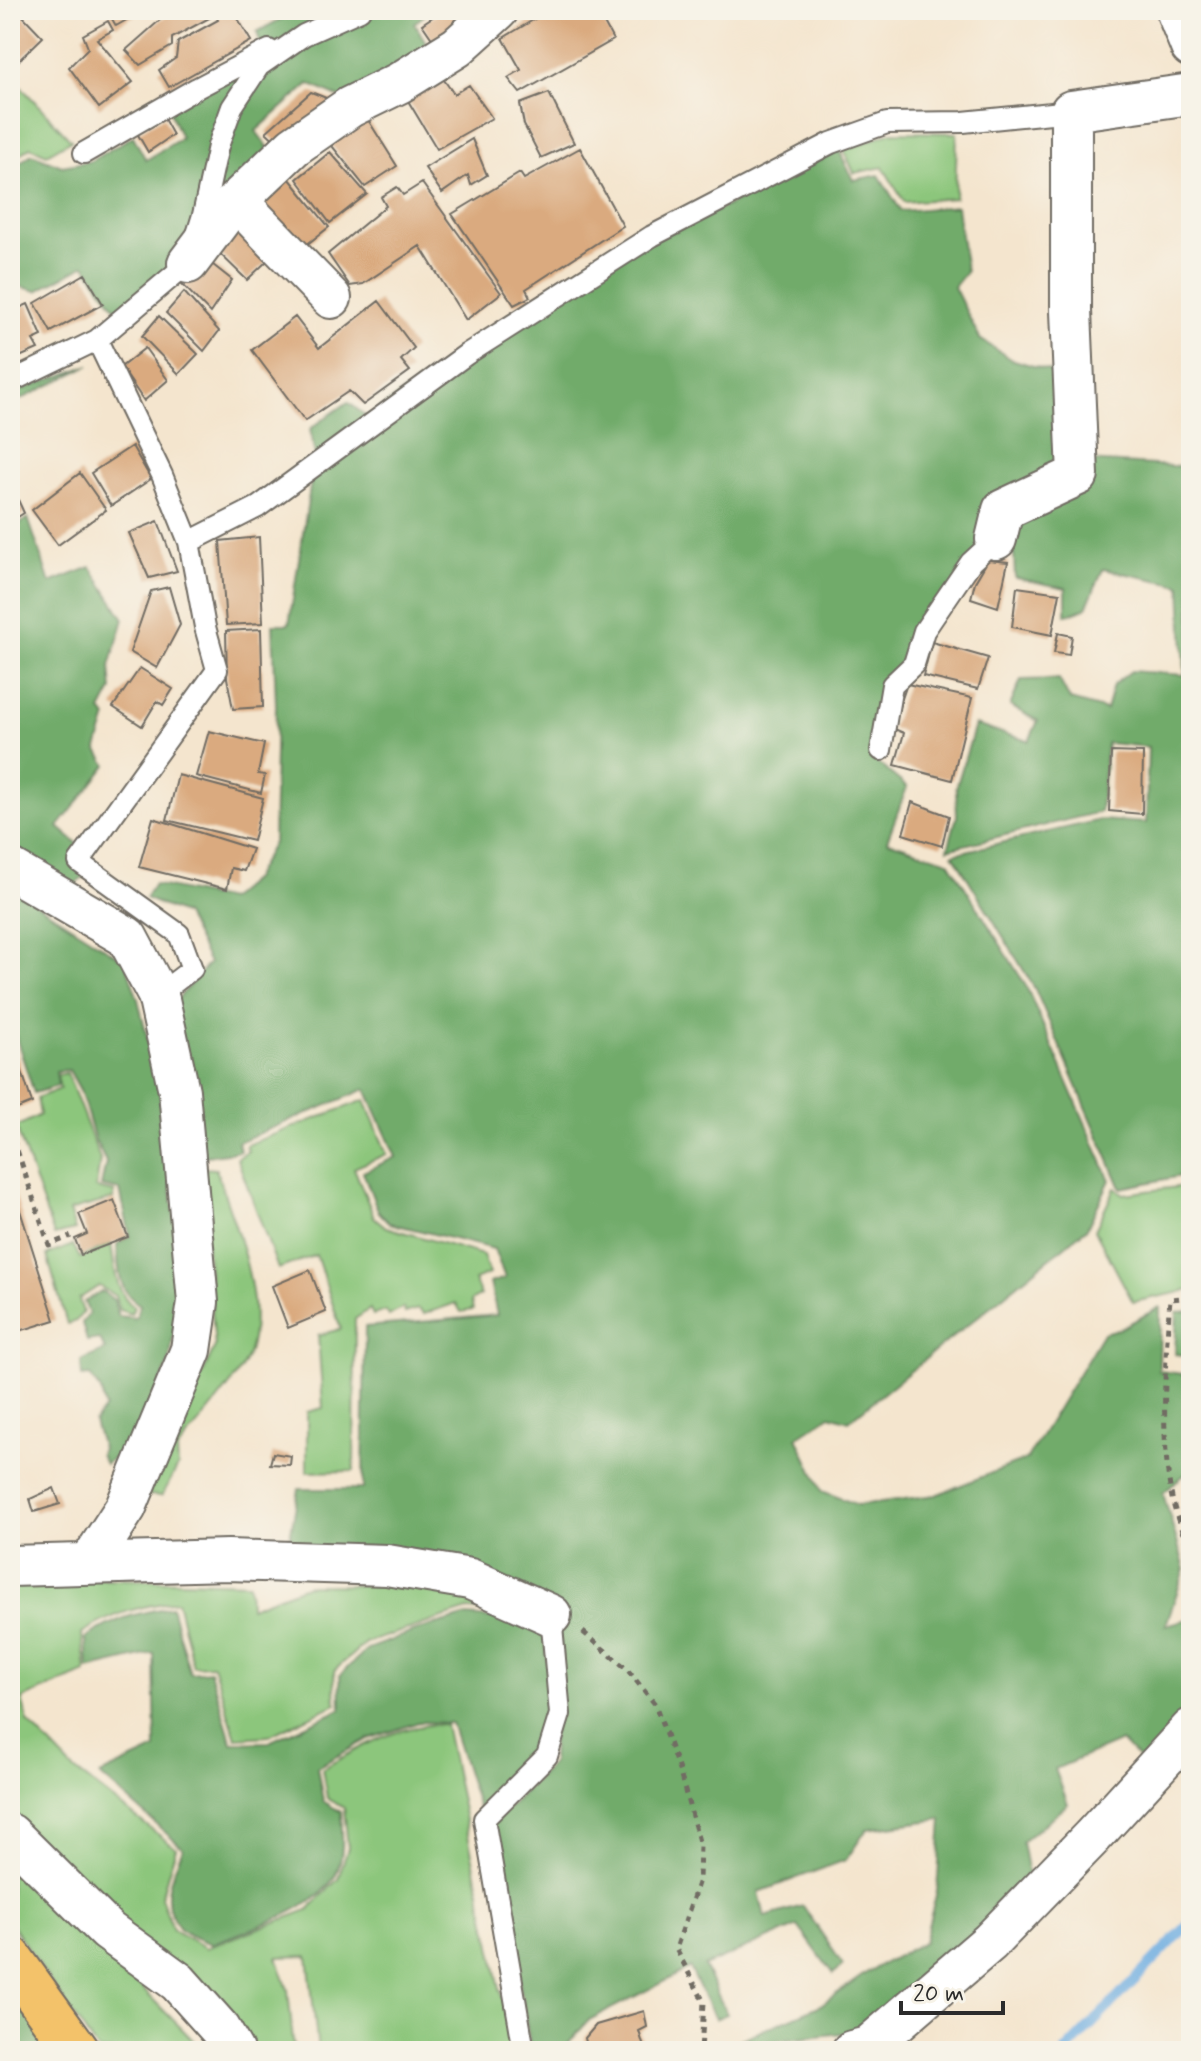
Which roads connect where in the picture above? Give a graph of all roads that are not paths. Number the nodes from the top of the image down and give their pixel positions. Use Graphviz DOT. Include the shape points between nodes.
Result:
graph roads {
  1 [pos="360,10"];
  2 [pos="498,10"];
  3 [pos="304,35"];
  4 [pos="1191,94"];
  5 [pos="1071,111"];
  6 [pos="84,153"];
  7 [pos="237,201"];
  8 [pos="188,263"];
  9 [pos="331,298"];
  10 [pos="97,340"];
  11 [pos="10,382"];
  12 [pos="996,539"];
  13 [pos="189,542"];
  14 [pos="881,750"];
  15 [pos="10,869"];
  16 [pos="158,995"];
  17 [pos="89,1564"];
  18 [pos="10,1566"];
  19 [pos="551,1615"];
  20 [pos="1191,1729"];
  21 [pos="10,1834"];
  22 [pos="10,1958"];
  23 [pos="863,2050"];
  24 [pos="77,2051"];
  25 [pos="233,2051"];
  26 [pos="524,2051"];
  1 -- 3 [label="lane"];
  2 -- 7 [label="street" via="457,47 350,107 294,146"];
  3 -- 6 [label="lane" via="250,58"];
  3 -- 8 [label="lane" via="259,66 232,107"];
  4 -- 5 [label="street"];
  5 -- 12 [label="street" via="1078,475 1003,510"];
  5 -- 13 [label="lane" via="887,123 831,143 652,236 467,354 258,507"];
  7 -- 8 [label="street"];
  7 -- 9 [label="street"];
  8 -- 10 [label="lane"];
  10 -- 11 [label="lane"];
  10 -- 13 [label="lane"];
  12 -- 14 [label="lane" via="971,562 924,631 914,664 892,685"];
  13 -- 16 [label="lane" via="217,670 79,862 179,934 192,969"];
  15 -- 16 [label="street" via="127,937"];
  16 -- 17 [label="street" via="179,1091 198,1302 191,1350 132,1493"];
  17 -- 18 [label="street"];
  17 -- 19 [label="street" via="228,1560 387,1565 470,1579"];
  19 -- 26 [label="lane" via="560,1714 547,1756 484,1819"];
  20 -- 23 [label="street" via="990,1942"];
  21 -- 25 [label="street" via="108,1931 178,1982"];
  22 -- 24 [label="highway"];
}
